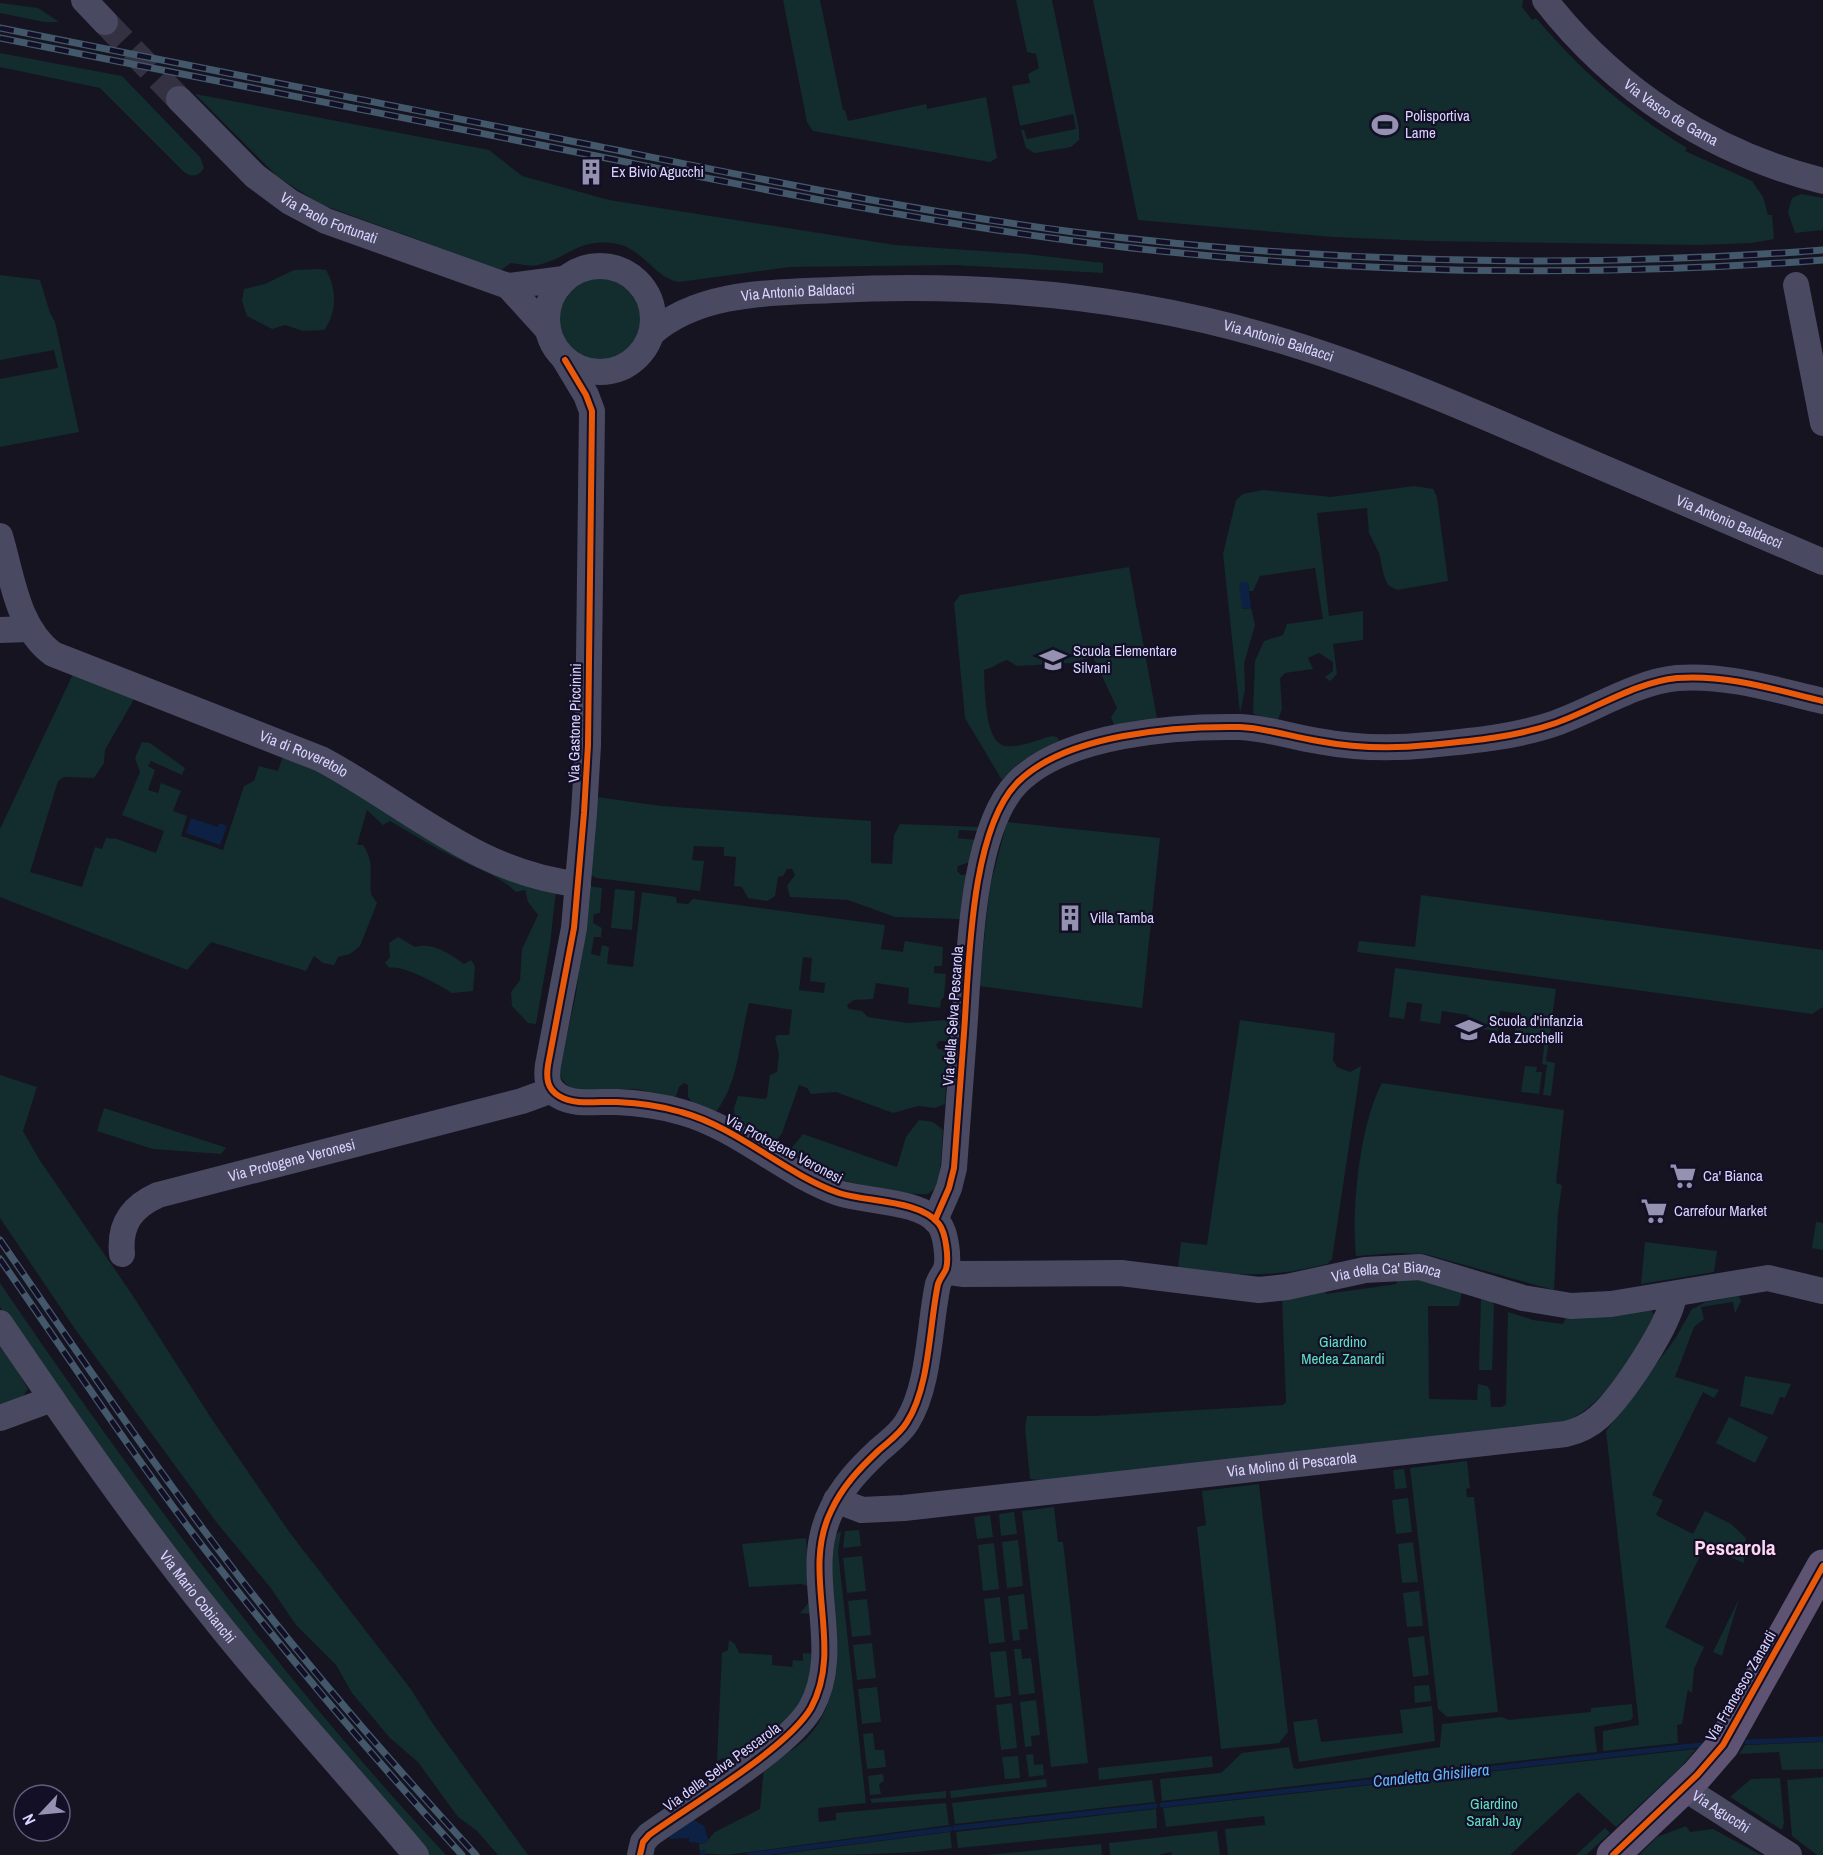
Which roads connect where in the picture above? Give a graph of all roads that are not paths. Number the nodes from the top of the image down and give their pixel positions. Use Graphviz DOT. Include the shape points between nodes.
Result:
graph roads {
  1 [pos="84,0"];
  2 [pos="1545,0"];
  3 [pos="105,22"];
  4 [pos="179,99"];
  5 [pos="1823,181"];
  6 [pos="564,279"];
  7 [pos="1796,285"];
  8 [pos="508,286"];
  9 [pos="644,290"];
  10 [pos="697,305"];
  11 [pos="548,330"];
  12 [pos="651,334"];
  13 [pos="565,360"];
  14 [pos="621,368"];
  15 [pos="592,411"];
  16 [pos="1823,423"];
  17 [pos="0,536"];
  18 [pos="1823,562"];
  19 [pos="29,629"];
  20 [pos="0,630"];
  21 [pos="1823,702"];
  22 [pos="578,884"];
  23 [pos="552,1090"];
  24 [pos="935,1220"];
  25 [pos="122,1254"];
  26 [pos="947,1268"];
  27 [pos="1823,1291"];
  28 [pos="1674,1294"];
  29 [pos="0,1323"];
  30 [pos="52,1399"];
  31 [pos="0,1418"];
  32 [pos="836,1500"];
  33 [pos="1823,1566"];
  34 [pos="1684,1788"];
  35 [pos="416,1855"];
  36 [pos="640,1855"];
  37 [pos="1612,1855"];
  38 [pos="1789,1855"];
  1 -- 3 [label="street"];
  2 -- 5 [label="street, Via Vasco de Gama" via="1601,62 1670,116 1737,152"];
  4 -- 8 [label="street, Via Paolo Fortunati" via="244,166 301,208 339,226"];
  6 -- 8 [label="street, Via Paolo Fortunati"];
  6 -- 9 [label="street" via="587,267 602,266 630,275"];
  6 -- 11 [label="street" via="549,302"];
  7 -- 16 [label="street"];
  8 -- 11 [label="street, Via Paolo Fortunati"];
  9 -- 10 [label="street, Via Antonio Baldacci"];
  9 -- 12 [label="street" via="653,316"];
  10 -- 12 [label="street, Via Antonio Baldacci"];
  10 -- 18 [label="street, Via Antonio Baldacci" via="812,291 933,288 1036,294 1172,314 1260,334 1446,400"];
  11 -- 13 [label="street" via="554,347"];
  12 -- 14 [label="street" via="639,355"];
  13 -- 14 [label="street" via="580,369 597,372"];
  13 -- 15 [label="street, Via Gastone Piccinini"];
  14 -- 15 [label="street, Via Gastone Piccinini" via="602,390"];
  15 -- 22 [label="street, Via Gastone Piccinini" via="588,745"];
  17 -- 19 [label="street, Via di Roveretolo"];
  19 -- 20 [label="street"];
  19 -- 22 [label="street, Via di Roveretolo" via="42,646 69,663 321,759 476,854"];
  21 -- 24 [label="street, Via della Selva Pescarola" via="1730,681 1682,678 1648,685 1548,726 1473,739 1383,748 1338,745 1247,728 1150,731 1093,744 1038,766 1014,786 1003,802 985,851 971,941 954,1168"];
  22 -- 23 [label="street, Via Gastone Piccinini" via="570,957 547,1071"];
  23 -- 24 [label="street, Via Protogene Veronesi" via="573,1101 629,1103 682,1112 733,1134 829,1189 909,1207"];
  23 -- 25 [label="street, Via Protogene Veronesi" via="158,1195 138,1207 123,1227"];
  24 -- 26 [label="street, Via della Selva Pescarola" via="945,1238"];
  26 -- 28 [label="street, Via della Ca' Bianca" via="962,1275 1132,1274 1259,1290 1365,1270 1413,1267 1563,1306 1605,1305"];
  26 -- 32 [label="street, Via della Selva Pescarola" via="938,1284 921,1384 910,1416 900,1431 851,1478"];
  27 -- 28 [label="street, Via della Ca' Bianca" via="1768,1278"];
  28 -- 32 [label="street, Via Molino di Pescarola" via="1662,1332 1606,1410 1588,1425 1566,1434 904,1509 862,1510"];
  29 -- 30 [label="street, Via Mario Cobianchi"];
  30 -- 31 [label="street"];
  30 -- 35 [label="street, Via Mario Cobianchi" via="212,1617"];
  32 -- 36 [label="street, Via della Selva Pescarola" via="820,1547 825,1662 811,1707 786,1737 649,1835"];
  33 -- 34 [label="main road, Via Francesco Zanardi" via="1732,1731"];
  34 -- 37 [label="main road, Via Francesco Zanardi"];
  34 -- 38 [label="street, Via Agucchi"];
}
